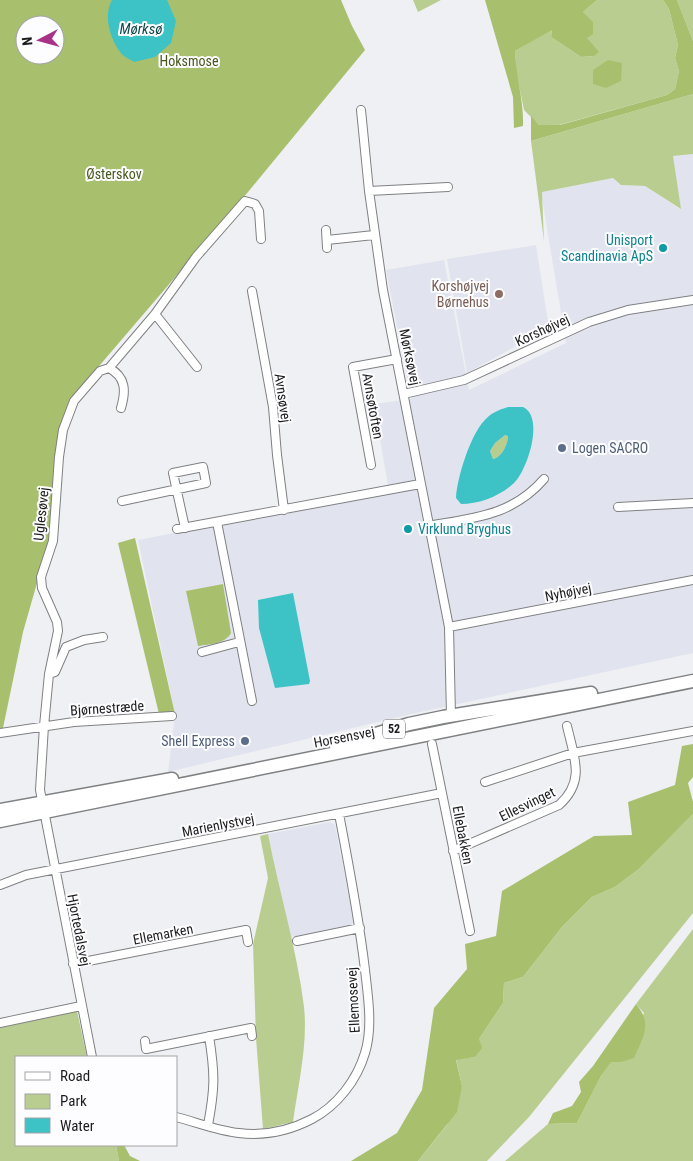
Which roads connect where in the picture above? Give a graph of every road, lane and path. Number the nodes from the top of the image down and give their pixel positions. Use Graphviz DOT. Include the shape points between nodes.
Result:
graph roads {
  1 [pos="360,110"];
  2 [pos="448,187"];
  3 [pos="369,191"];
  4 [pos="326,230"];
  5 [pos="374,235"];
  6 [pos="261,239"];
  7 [pos="326,240"];
  8 [pos="328,248"];
  9 [pos="252,291"];
  10 [pos="693,300"];
  11 [pos="155,314"];
  12 [pos="397,359"];
  13 [pos="197,367"];
  14 [pos="108,368"];
  15 [pos="404,394"];
  16 [pos="121,408"];
  17 [pos="371,465"];
  18 [pos="544,479"];
  19 [pos="420,484"];
  20 [pos="177,490"];
  21 [pos="122,501"];
  22 [pos="693,503"];
  23 [pos="618,507"];
  24 [pos="284,510"];
  25 [pos="216,522"];
  26 [pos="428,526"];
  27 [pos="693,580"];
  28 [pos="448,627"];
  29 [pos="103,638"];
  30 [pos="240,642"];
  31 [pos="202,652"];
  32 [pos="693,673"];
  33 [pos="50,674"];
  34 [pos="693,681"];
  35 [pos="252,701"];
  36 [pos="172,716"];
  37 [pos="451,716"];
  38 [pos="508,719"];
  39 [pos="44,726"];
  40 [pos="567,726"];
  41 [pos="693,731"];
  42 [pos="0,733"];
  43 [pos="388,743"];
  44 [pos="432,744"];
  45 [pos="573,753"];
  46 [pos="485,782"];
  47 [pos="442,793"];
  48 [pos="42,807"];
  49 [pos="0,810"];
  50 [pos="339,814"];
  51 [pos="0,821"];
  52 [pos="454,852"];
  53 [pos="55,869"];
  54 [pos="0,884"];
  55 [pos="360,928"];
  56 [pos="470,931"];
  57 [pos="297,940"];
  58 [pos="248,942"];
  59 [pos="73,964"];
  60 [pos="81,1006"];
  61 [pos="0,1023"];
  62 [pos="209,1036"];
  63 [pos="252,1036"];
  64 [pos="145,1041"];
  65 [pos="92,1056"];
  66 [pos="178,1118"];
  67 [pos="208,1126"];
  1 -- 3 [label="street, Mørksøvej"];
  2 -- 3 [label="street"];
  3 -- 5 [label="street, Mørksøvej"];
  4 -- 7 [label="street"];
  5 -- 7 [label="street"];
  5 -- 12 [label="street, Mørksøvej"];
  6 -- 11 [label="street, Uglesøvej" via="259,211 256,204 245,201 196,257"];
  7 -- 8 [label="street"];
  9 -- 24 [label="street, Avnsøvej" via="274,407"];
  10 -- 15 [label="street, Korshøjvej" via="612,315 571,330 464,380"];
  11 -- 13 [label="street"];
  11 -- 14 [label="street, Uglesøvej"];
  12 -- 15 [label="street, Mørksøvej"];
  12 -- 17 [label="street, Avnsøtoften" via="353,367"];
  14 -- 16 [label="street" via="118,373 124,384"];
  14 -- 33 [label="street, Uglesøvej" via="100,371 74,402 63,430 53,541 41,577 58,631"];
  15 -- 19 [label="street, Mørksøvej"];
  18 -- 26 [label="street" via="522,501 497,512"];
  19 -- 24 [label="street"];
  19 -- 26 [label="street, Mørksøvej"];
  20 -- 20 [label="street" via="206,483 203,467 173,473"];
  20 -- 21 [label="street"];
  20 -- 25 [label="street" via="181,528"];
  22 -- 23 [label="street"];
  24 -- 25 [label="street"];
  25 -- 30 [label="street"];
  26 -- 28 [label="street, Mørksøvej"];
  27 -- 28 [label="street, Nyhøjvej"];
  28 -- 37 [label="street, Mørksøvej"];
  29 -- 33 [label="street, Uglesøvej" via="84,640 66,647 55,672"];
  30 -- 31 [label="street"];
  30 -- 35 [label="street"];
  32 -- 37 [label="main road, Horsensvej / 52"];
  33 -- 39 [label="street, Uglesøvej"];
  34 -- 38 [label="main road, Horsensvej / 52"];
  36 -- 39 [label="street, Bjørnestræde"];
  37 -- 38 [label="main road, 52" via="468,721"];
  37 -- 43 [label="main road, 52" via="432,727"];
  37 -- 48 [label="main road, Horsensvej / 52" via="275,760"];
  38 -- 43 [label="main road, Horsensvej / 52"];
  39 -- 42 [label="street"];
  39 -- 48 [label="street, Uglesøvej" via="40,777"];
  40 -- 45 [label="street, Ellesvinget"];
  41 -- 45 [label="street"];
  43 -- 44 [label="main road, 52" via="422,741"];
  43 -- 48 [label="main road, Horsensvej / 52"];
  44 -- 47 [label="street, Ellebakken"];
  45 -- 46 [label="street"];
  45 -- 52 [label="street, Ellesvinget" via="575,785 559,805"];
  47 -- 50 [label="street, Marienlystvej"];
  47 -- 52 [label="street, Ellebakken"];
  48 -- 49 [label="main road, Horsensvej / 52"];
  48 -- 51 [label="main road, Horsensvej / 52"];
  48 -- 53 [label="street, Hjortedalsvej"];
  50 -- 53 [label="street, Marienlystvej"];
  50 -- 55 [label="street, Ellemosevej"];
  52 -- 56 [label="street, Ellebakken"];
  53 -- 54 [label="street, Marienlystvej"];
  53 -- 59 [label="street, Hjortedalsvej"];
  55 -- 57 [label="street"];
  55 -- 67 [label="street, Ellemosevej" via="370,1028 365,1054 338,1100 321,1114 281,1131 238,1133"];
  58 -- 59 [label="street, Ellemarken" via="246,930"];
  59 -- 60 [label="street, Hjortedalsvej"];
  60 -- 61 [label="street"];
  60 -- 65 [label="street, Hjortedalsvej"];
  62 -- 63 [label="street" via="251,1028"];
  62 -- 64 [label="street" via="146,1049"];
  62 -- 67 [label="street" via="215,1091"];
  66 -- 67 [label="street, Ellemosevej"];
}
